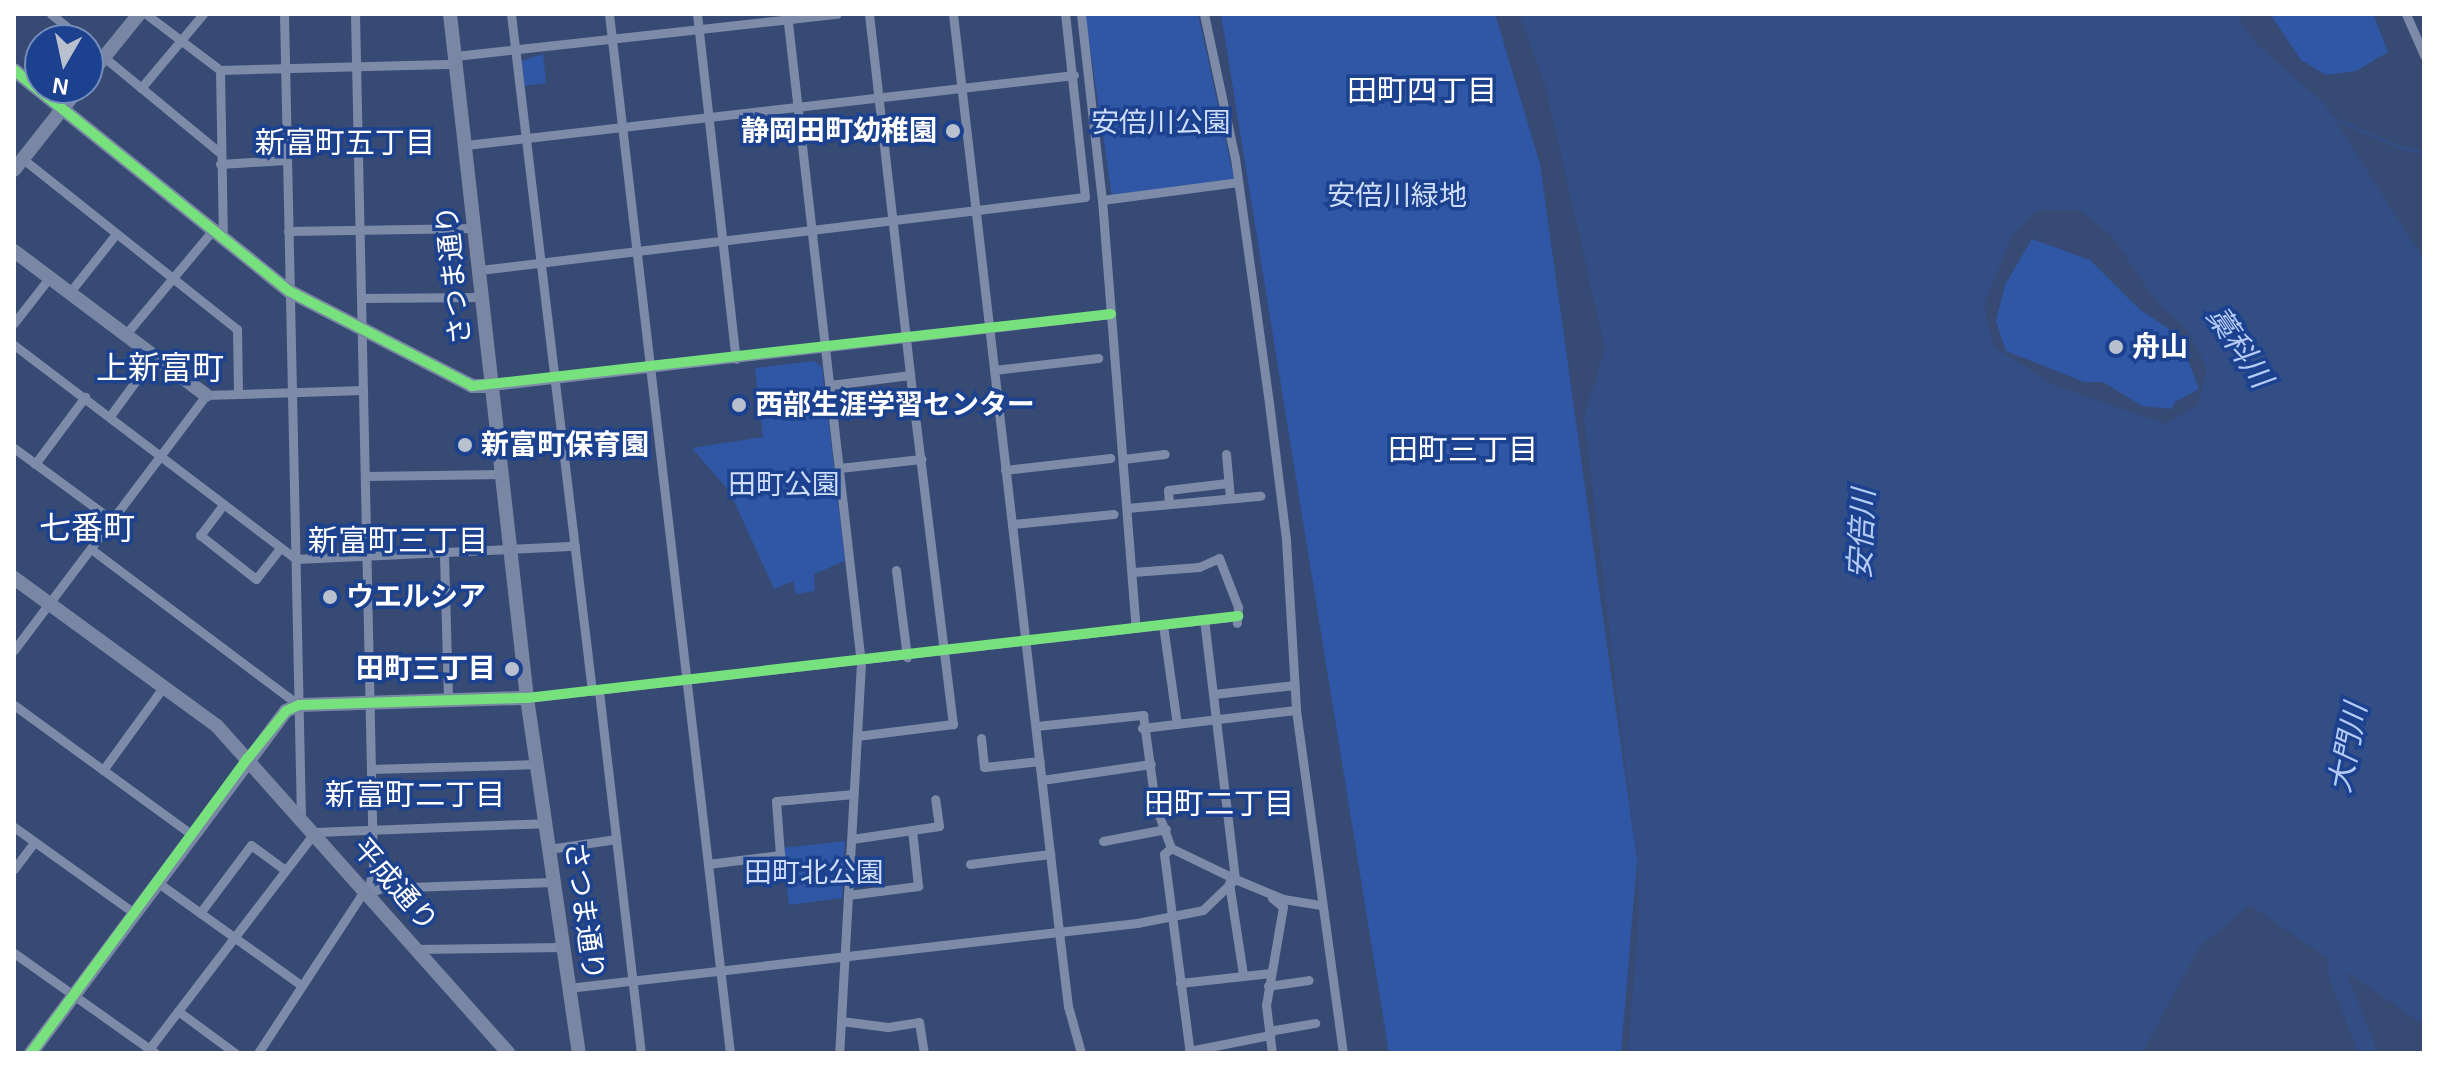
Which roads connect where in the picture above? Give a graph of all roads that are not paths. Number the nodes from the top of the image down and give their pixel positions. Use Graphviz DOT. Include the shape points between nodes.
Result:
graph roads {
  1 [pos="139,14"];
  2 [pos="146,14"];
  3 [pos="203,14"];
  4 [pos="284,14"];
  5 [pos="355,14"];
  6 [pos="450,14"];
  7 [pos="511,14"];
  8 [pos="609,14"];
  9 [pos="697,14"];
  10 [pos="837,14"];
  11 [pos="869,14"];
  12 [pos="953,14"];
  13 [pos="1065,14"];
  14 [pos="1081,14"];
  15 [pos="1204,14"];
  16 [pos="2406,14"];
  17 [pos="788,17"];
  18 [pos="698,29"];
  19 [pos="180,40"];
  20 [pos="612,40"];
  21 [pos="516,50"];
  22 [pos="2424,55"];
  23 [pos="104,57"];
  24 [pos="455,60"];
  25 [pos="356,66"];
  26 [pos="286,69"];
  27 [pos="14,70"];
  28 [pos="220,70"];
  29 [pos="1074,75"];
  30 [pos="141,88"];
  31 [pos="962,88"];
  32 [pos="878,97"];
  33 [pos="66,104"];
  34 [pos="797,107"];
  35 [pos="62,109"];
  36 [pos="708,118"];
  37 [pos="622,128"];
  38 [pos="524,139"];
  39 [pos="466,145"];
  40 [pos="220,159"];
  41 [pos="286,160"];
  42 [pos="17,166"];
  43 [pos="1238,182"];
  44 [pos="1102,200"];
  45 [pos="975,211"];
  46 [pos="892,221"];
  47 [pos="475,228"];
  48 [pos="288,231"];
  49 [pos="360,231"];
  50 [pos="812,231"];
  51 [pos="116,234"];
  52 [pos="218,235"];
  53 [pos="722,240"];
  54 [pos="636,250"];
  55 [pos="14,251"];
  56 [pos="539,262"];
  57 [pos="480,270"];
  58 [pos="50,277"];
  59 [pos="172,279"];
  60 [pos="289,291"];
  61 [pos="70,292"];
  62 [pos="483,297"];
  63 [pos="361,298"];
  64 [pos="1111,314"];
  65 [pos="14,323"];
  66 [pos="989,327"];
  67 [pos="362,328"];
  68 [pos="126,334"];
  69 [pos="906,338"];
  70 [pos="14,345"];
  71 [pos="826,348"];
  72 [pos="154,356"];
  73 [pos="1098,358"];
  74 [pos="736,359"];
  75 [pos="650,369"];
  76 [pos="994,370"];
  77 [pos="910,375"];
  78 [pos="554,380"];
  79 [pos="830,385"];
  80 [pos="493,386"];
  81 [pos="363,390"];
  82 [pos="292,392"];
  83 [pos="238,394"];
  84 [pos="206,395"];
  85 [pos="85,397"];
  86 [pos="110,416"];
  87 [pos="14,448"];
  88 [pos="1165,454"];
  89 [pos="1226,454"];
  90 [pos="161,456"];
  91 [pos="1110,458"];
  92 [pos="922,459"];
  93 [pos="1123,459"];
  94 [pos="35,464"];
  95 [pos="839,468"];
  96 [pos="1005,470"];
  97 [pos="503,474"];
  98 [pos="365,476"];
  99 [pos="1228,483"];
  100 [pos="1260,496"];
  101 [pos="1230,498"];
  102 [pos="1169,504"];
  103 [pos="223,505"];
  104 [pos="1127,508"];
  105 [pos="1114,514"];
  106 [pos="112,520"];
  107 [pos="1012,524"];
  108 [pos="575,546"];
  109 [pos="280,548"];
  110 [pos="91,549"];
  111 [pos="511,553"];
  112 [pos="444,555"];
  113 [pos="367,557"];
  114 [pos="296,559"];
  115 [pos="896,570"];
  116 [pos="1133,572"];
  117 [pos="14,578"];
  118 [pos="49,603"];
  119 [pos="1204,620"];
  120 [pos="1163,625"];
  121 [pos="1136,628"];
  122 [pos="1026,642"];
  123 [pos="14,650"];
  124 [pos="946,652"];
  125 [pos="907,657"];
  126 [pos="861,663"];
  127 [pos="686,681"];
  128 [pos="1294,685"];
  129 [pos="164,686"];
  130 [pos="596,691"];
  131 [pos="1214,694"];
  132 [pos="527,698"];
  133 [pos="448,701"];
  134 [pos="369,703"];
  135 [pos="14,705"];
  136 [pos="299,705"];
  137 [pos="1296,710"];
  138 [pos="1217,720"];
  139 [pos="1177,724"];
  140 [pos="1036,726"];
  141 [pos="1142,728"];
  142 [pos="857,736"];
  143 [pos="981,738"];
  144 [pos="248,758"];
  145 [pos="1040,761"];
  146 [pos="538,764"];
  147 [pos="1151,764"];
  148 [pos="371,769"];
  149 [pos="103,770"];
  150 [pos="1042,780"];
  151 [pos="854,794"];
  152 [pos="935,799"];
  153 [pos="301,818"];
  154 [pos="546,823"];
  155 [pos="14,827"];
  156 [pos="372,829"];
  157 [pos="1166,829"];
  158 [pos="912,830"];
  159 [pos="315,832"];
  160 [pos="192,835"];
  161 [pos="616,839"];
  162 [pos="852,839"];
  163 [pos="1103,841"];
  164 [pos="34,842"];
  165 [pos="1171,848"];
  166 [pos="549,849"];
  167 [pos="1050,854"];
  168 [pos="708,864"];
  169 [pos="970,864"];
  170 [pos="14,869"];
  171 [pos="285,870"];
  172 [pos="1232,881"];
  173 [pos="157,882"];
  174 [pos="554,882"];
  175 [pos="1260,888"];
  176 [pos="368,893"];
  177 [pos="848,895"];
  178 [pos="1322,905"];
  179 [pos="134,913"];
  180 [pos="200,913"];
  181 [pos="1172,918"];
  182 [pos="1059,932"];
  183 [pos="234,938"];
  184 [pos="563,947"];
  185 [pos="416,949"];
  186 [pos="14,953"];
  187 [pos="845,957"];
  188 [pos="720,971"];
  189 [pos="1270,973"];
  190 [pos="1243,974"];
  191 [pos="633,980"];
  192 [pos="1309,980"];
  193 [pos="1180,983"];
  194 [pos="302,986"];
  195 [pos="1268,986"];
  196 [pos="568,988"];
  197 [pos="74,995"];
  198 [pos="178,1011"];
  199 [pos="841,1021"];
  200 [pos="1315,1023"];
  201 [pos="1270,1033"];
  202 [pos="150,1052"];
  203 [pos="1190,1052"];
  204 [pos="31,1053"];
  205 [pos="235,1053"];
  206 [pos="258,1053"];
  207 [pos="508,1053"];
  208 [pos="579,1053"];
  209 [pos="641,1053"];
  210 [pos="730,1053"];
  211 [pos="839,1053"];
  212 [pos="924,1053"];
  213 [pos="1081,1053"];
  214 [pos="1272,1053"];
  215 [pos="1343,1053"];
  1 -- 23 [label="street"];
  2 -- 19 [label="street"];
  3 -- 19 [label="street"];
  4 -- 26 [label="street"];
  5 -- 25 [label="street"];
  6 -- 24 [label="street, さつま通り"];
  7 -- 21 [label="street"];
  8 -- 20 [label="street"];
  9 -- 18 [label="street"];
  10 -- 17 [label="street"];
  11 -- 32 [label="street"];
  12 -- 31 [label="street"];
  13 -- 29 [label="street"];
  14 -- 44 [label="street"];
  15 -- 43 [label="street"];
  16 -- 22 [label="street"];
  17 -- 18 [label="street"];
  17 -- 34 [label="street"];
  18 -- 20 [label="street"];
  18 -- 36 [label="street"];
  19 -- 28 [label="street"];
  19 -- 30 [label="street"];
  20 -- 21 [label="street"];
  20 -- 37 [label="street"];
  21 -- 24 [label="street"];
  21 -- 38 [label="street"];
  23 -- 30 [label="street"];
  24 -- 25 [label="street"];
  24 -- 39 [label="street, さつま通り"];
  25 -- 26 [label="street"];
  25 -- 49 [label="street"];
  26 -- 28 [label="street"];
  26 -- 41 [label="street"];
  27 -- 35 [label="street"];
  28 -- 40 [label="street"];
  29 -- 31 [label="street"];
  29 -- 45 [label="street" via="1085,197"];
  30 -- 40 [label="street"];
  31 -- 32 [label="street"];
  31 -- 45 [label="street"];
  32 -- 34 [label="street"];
  32 -- 46 [label="street"];
  33 -- 35 [label="street"];
  34 -- 36 [label="street"];
  34 -- 50 [label="street"];
  35 -- 42 [label="street"];
  35 -- 52 [label="street"];
  36 -- 37 [label="street"];
  36 -- 53 [label="street"];
  37 -- 38 [label="street"];
  37 -- 54 [label="street"];
  38 -- 39 [label="street"];
  38 -- 56 [label="street"];
  39 -- 47 [label="street, さつま通り"];
  40 -- 41 [label="street"];
  40 -- 52 [label="street"];
  41 -- 48 [label="street"];
  42 -- 51 [label="street"];
  43 -- 44 [label="street"];
  43 -- 128 [label="street" via="1286,540"];
  44 -- 64 [label="street"];
  45 -- 46 [label="street"];
  45 -- 66 [label="street"];
  46 -- 50 [label="street"];
  46 -- 69 [label="street"];
  47 -- 49 [label="street"];
  47 -- 57 [label="street, さつま通り"];
  48 -- 49 [label="street"];
  48 -- 60 [label="street"];
  49 -- 63 [label="street"];
  50 -- 53 [label="street"];
  50 -- 71 [label="street"];
  51 -- 59 [label="street"];
  51 -- 61 [label="street"];
  52 -- 59 [label="street"];
  52 -- 60 [label="street"];
  53 -- 54 [label="street"];
  53 -- 74 [label="street"];
  54 -- 56 [label="street"];
  54 -- 75 [label="street"];
  55 -- 58 [label="street"];
  56 -- 57 [label="street"];
  56 -- 78 [label="street"];
  57 -- 62 [label="street, さつま通り"];
  58 -- 61 [label="street"];
  58 -- 65 [label="street"];
  59 -- 68 [label="street"];
  59 -- 83 [label="street" via="237,329"];
  60 -- 67 [label="street"];
  60 -- 82 [label="street"];
  61 -- 68 [label="street"];
  62 -- 63 [label="street"];
  62 -- 80 [label="street, さつま通り"];
  63 -- 67 [label="street"];
  64 -- 66 [label="street"];
  64 -- 93 [label="street"];
  66 -- 69 [label="street"];
  66 -- 76 [label="street"];
  67 -- 80 [label="street" via="472,386"];
  67 -- 81 [label="street"];
  68 -- 72 [label="street"];
  69 -- 71 [label="street"];
  69 -- 77 [label="street"];
  70 -- 85 [label="street"];
  71 -- 74 [label="street"];
  71 -- 79 [label="street"];
  72 -- 84 [label="street"];
  72 -- 86 [label="street"];
  73 -- 76 [label="street"];
  74 -- 75 [label="street"];
  75 -- 78 [label="street"];
  75 -- 127 [label="street"];
  76 -- 96 [label="street"];
  77 -- 79 [label="street"];
  77 -- 92 [label="street"];
  78 -- 80 [label="street"];
  78 -- 108 [label="street"];
  79 -- 95 [label="street"];
  80 -- 97 [label="street, さつま通り"];
  81 -- 82 [label="street"];
  81 -- 98 [label="street"];
  82 -- 83 [label="street"];
  82 -- 114 [label="street"];
  83 -- 84 [label="street"];
  84 -- 90 [label="street"];
  85 -- 86 [label="street"];
  85 -- 94 [label="street"];
  86 -- 90 [label="street"];
  87 -- 94 [label="street"];
  88 -- 93 [label="street"];
  89 -- 99 [label="street"];
  90 -- 103 [label="street"];
  90 -- 106 [label="street"];
  91 -- 96 [label="street"];
  92 -- 95 [label="street"];
  92 -- 124 [label="street"];
  93 -- 104 [label="street"];
  94 -- 106 [label="street"];
  95 -- 126 [label="street"];
  96 -- 107 [label="street"];
  97 -- 98 [label="street"];
  97 -- 111 [label="street, さつま通り"];
  98 -- 113 [label="street"];
  99 -- 101 [label="street"];
  99 -- 102 [label="street" via="1168,490"];
  100 -- 101 [label="street"];
  101 -- 102 [label="street"];
  102 -- 104 [label="street"];
  103 -- 109 [label="street"];
  103 -- 109 [label="street" via="200,535 256,579"];
  104 -- 116 [label="street"];
  105 -- 107 [label="street"];
  106 -- 110 [label="street"];
  107 -- 122 [label="street"];
  108 -- 111 [label="street"];
  108 -- 130 [label="street"];
  109 -- 114 [label="street"];
  110 -- 118 [label="street"];
  110 -- 136 [label="street"];
  111 -- 112 [label="street"];
  111 -- 132 [label="street, さつま通り"];
  112 -- 113 [label="street"];
  112 -- 133 [label="street"];
  113 -- 114 [label="street"];
  113 -- 134 [label="street"];
  114 -- 136 [label="street"];
  115 -- 125 [label="street"];
  116 -- 119 [label="street" via="1199,567 1219,558 1237,619"];
  116 -- 121 [label="street"];
  117 -- 118 [label="street, 平成通り"];
  118 -- 123 [label="street"];
  118 -- 129 [label="street, 平成通り"];
  119 -- 120 [label="street"];
  119 -- 131 [label="street"];
  120 -- 121 [label="street"];
  120 -- 139 [label="street"];
  121 -- 122 [label="street"];
  122 -- 124 [label="street"];
  122 -- 140 [label="street"];
  124 -- 125 [label="street"];
  124 -- 142 [label="street" via="953,724"];
  125 -- 126 [label="street"];
  126 -- 127 [label="street"];
  126 -- 142 [label="street"];
  127 -- 130 [label="street"];
  127 -- 168 [label="street"];
  128 -- 131 [label="street"];
  128 -- 137 [label="street"];
  129 -- 144 [label="street, 平成通り"];
  129 -- 149 [label="street"];
  130 -- 132 [label="street"];
  130 -- 161 [label="street"];
  131 -- 138 [label="street"];
  132 -- 133 [label="street"];
  132 -- 146 [label="street, さつま通り"];
  133 -- 134 [label="street"];
  134 -- 136 [label="street"];
  134 -- 148 [label="street"];
  135 -- 149 [label="street"];
  136 -- 144 [label="street" via="286,711"];
  136 -- 153 [label="street"];
  137 -- 138 [label="street"];
  137 -- 178 [label="street"];
  138 -- 139 [label="street"];
  138 -- 172 [label="street"];
  139 -- 141 [label="street"];
  140 -- 141 [label="street" via="1139,712"];
  140 -- 145 [label="street"];
  141 -- 147 [label="street"];
  142 -- 151 [label="street"];
  143 -- 145 [label="street" via="984,767"];
  144 -- 153 [label="street, 平成通り"];
  144 -- 160 [label="street"];
  145 -- 150 [label="street"];
  146 -- 148 [label="street"];
  146 -- 154 [label="street, さつま通り"];
  147 -- 150 [label="street"];
  147 -- 157 [label="street" via="1155,804"];
  148 -- 156 [label="street"];
  149 -- 160 [label="street"];
  150 -- 167 [label="street"];
  151 -- 162 [label="street"];
  151 -- 168 [label="street" via="776,801 780,855"];
  152 -- 158 [label="street" via="939,826"];
  153 -- 159 [label="street, 平成通り"];
  154 -- 156 [label="street"];
  154 -- 166 [label="street, さつま通り"];
  155 -- 164 [label="street"];
  156 -- 159 [label="street"];
  156 -- 176 [label="street"];
  157 -- 163 [label="street"];
  157 -- 165 [label="street"];
  158 -- 162 [label="street"];
  158 -- 177 [label="street" via="918,886"];
  159 -- 171 [label="street"];
  159 -- 176 [label="street, 平成通り"];
  160 -- 173 [label="street"];
  161 -- 166 [label="street"];
  161 -- 191 [label="street"];
  162 -- 177 [label="street"];
  164 -- 170 [label="street"];
  164 -- 179 [label="street"];
  165 -- 172 [label="street"];
  165 -- 181 [label="street" via="1164,854"];
  166 -- 174 [label="street, さつま通り"];
  167 -- 169 [label="street"];
  167 -- 182 [label="street"];
  168 -- 188 [label="street"];
  171 -- 180 [label="street" via="251,845"];
  171 -- 183 [label="street"];
  172 -- 175 [label="street"];
  172 -- 181 [label="street" via="1203,910"];
  172 -- 190 [label="street"];
  173 -- 179 [label="street"];
  173 -- 180 [label="street"];
  174 -- 176 [label="street" via="381,888"];
  174 -- 184 [label="street, さつま通り"];
  175 -- 178 [label="street" via="1283,899"];
  175 -- 189 [label="street" via="1283,907"];
  176 -- 185 [label="street, 平成通り"];
  176 -- 194 [label="street" via="354,903"];
  177 -- 187 [label="street"];
  178 -- 215 [label="street"];
  179 -- 197 [label="street"];
  180 -- 183 [label="street"];
  181 -- 182 [label="street"];
  181 -- 193 [label="street"];
  182 -- 187 [label="street"];
  182 -- 213 [label="street" via="1068,1006"];
  183 -- 194 [label="street"];
  183 -- 198 [label="street"];
  184 -- 185 [label="street"];
  184 -- 196 [label="street, さつま通り"];
  185 -- 207 [label="street, 平成通り"];
  186 -- 197 [label="street"];
  187 -- 188 [label="street"];
  187 -- 199 [label="street"];
  188 -- 191 [label="street"];
  188 -- 210 [label="street"];
  189 -- 190 [label="street"];
  189 -- 195 [label="street"];
  190 -- 193 [label="street"];
  191 -- 196 [label="street"];
  191 -- 209 [label="street"];
  192 -- 195 [label="street"];
  193 -- 203 [label="street"];
  194 -- 206 [label="street"];
  195 -- 201 [label="street"];
  196 -- 208 [label="street, さつま通り"];
  197 -- 202 [label="street"];
  197 -- 204 [label="street"];
  198 -- 202 [label="street"];
  198 -- 205 [label="street"];
  199 -- 211 [label="street"];
  199 -- 212 [label="street" via="888,1027 919,1022"];
  200 -- 201 [label="street"];
  201 -- 203 [label="street"];
  201 -- 214 [label="street"];
}
